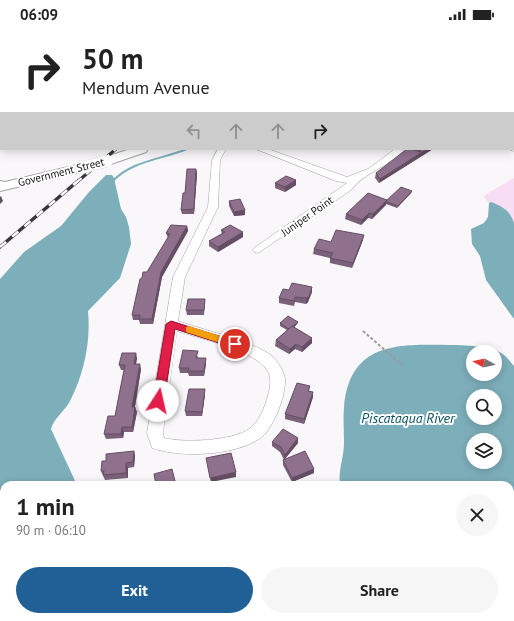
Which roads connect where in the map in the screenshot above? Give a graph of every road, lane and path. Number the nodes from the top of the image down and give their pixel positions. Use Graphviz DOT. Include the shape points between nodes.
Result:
graph roads {
  1 [pos="139,150"];
  2 [pos="221,150"];
  3 [pos="263,150"];
  4 [pos="399,150"];
  5 [pos="354,180"];
  6 [pos="1,186"];
  7 [pos="258,250"];
  8 [pos="171,324"];
  9 [pos="363,331"];
  10 [pos="402,364"];
  1 -- 6 [label="main road, Government Street, bridge" via="81,168"];
  2 -- 8 [label="street" via="216,160 213,207 179,277"];
  3 -- 5 [label="street" via="339,179"];
  4 -- 5 [label="street, Juniper Point"];
  5 -- 7 [label="street, Juniper Point" via="348,188"];
  8 -- 8 [label="street" via="155,433 158,443 188,448 233,441 253,434 266,420 274,401 278,378 273,367 254,352"];
  9 -- 10 [label="path"];
}
